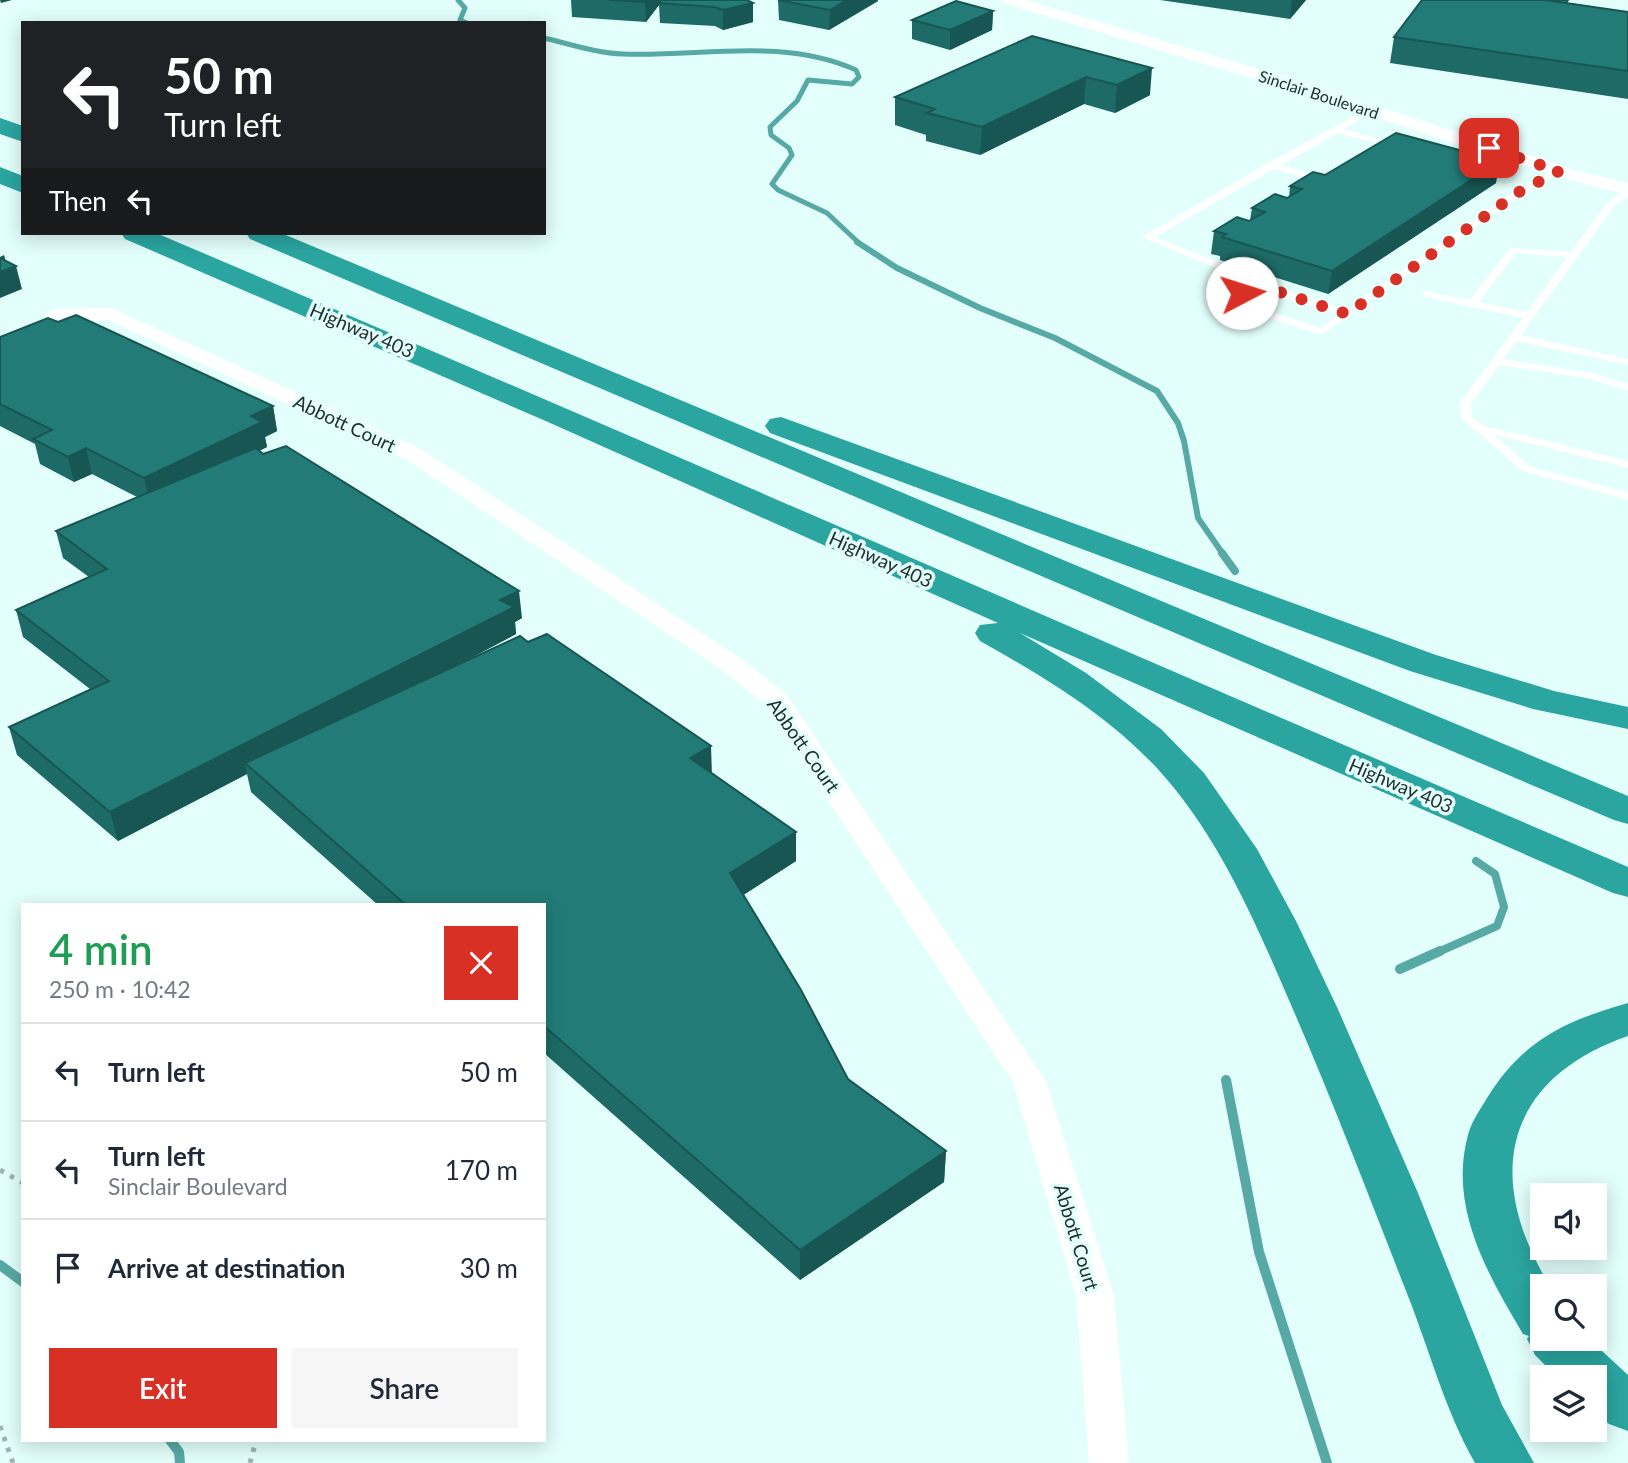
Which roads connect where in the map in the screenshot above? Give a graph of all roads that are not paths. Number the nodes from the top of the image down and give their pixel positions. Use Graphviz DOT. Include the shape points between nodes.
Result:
graph roads {
  1 [pos="1009,0"];
  2 [pos="1371,110"];
  3 [pos="0,125"];
  4 [pos="1335,129"];
  5 [pos="21,134"];
  6 [pos="1414,152"];
  7 [pos="1271,165"];
  8 [pos="1559,171"];
  9 [pos="0,175"];
  10 [pos="21,184"];
  11 [pos="1310,186"];
  12 [pos="1628,191"];
  13 [pos="139,235"];
  14 [pos="264,235"];
  15 [pos="1206,248"];
  16 [pos="1195,254"];
  17 [pos="1574,255"];
  18 [pos="345,268"];
  19 [pos="1255,284"];
  20 [pos="1426,294"];
  21 [pos="1472,304"];
  22 [pos="1347,314"];
  23 [pos="55,315"];
  24 [pos="1529,316"];
  25 [pos="1514,337"];
  26 [pos="1496,361"];
  27 [pos="1628,362"];
  28 [pos="1628,372"];
  29 [pos="1624,387"];
  30 [pos="559,415"];
  31 [pos="1478,427"];
  32 [pos="1628,465"];
  33 [pos="1628,496"];
  34 [pos="1628,718"];
  35 [pos="1628,811"];
  36 [pos="1628,883"];
  37 [pos="1628,1019"];
  38 [pos="1530,1298"];
  39 [pos="1567,1351"];
  40 [pos="1580,1365"];
  41 [pos="1607,1390"];
  42 [pos="1628,1408"];
  43 [pos="1109,1463"];
  44 [pos="1506,1463"];
  1 -- 2 [label="street, Sinclair Boulevard"];
  2 -- 4 [label="lane"];
  2 -- 8 [label="street, Sinclair Boulevard"];
  3 -- 5 [label="highway"];
  4 -- 6 [label="lane"];
  4 -- 7 [label="lane"];
  7 -- 11 [label="lane" via="1322,179"];
  7 -- 16 [label="lane" via="1147,237"];
  8 -- 12 [label="street, Sinclair Boulevard"];
  8 -- 22 [label="lane" via="1519,192"];
  9 -- 10 [label="highway"];
  12 -- 17 [label="lane" via="1612,202"];
  13 -- 30 [label="highway, Highway 403"];
  14 -- 18 [label="highway"];
  15 -- 16 [label="lane"];
  16 -- 19 [label="lane"];
  17 -- 21 [label="lane" via="1513,250"];
  17 -- 24 [label="lane"];
  18 -- 34 [label="highway" via="401,284 1423,663 1546,701"];
  18 -- 35 [label="highway"];
  19 -- 22 [label="lane"];
  19 -- 22 [label="lane" via="1228,301 1321,332"];
  20 -- 21 [label="lane"];
  21 -- 24 [label="lane"];
  23 -- 43 [label="street, Abbott Court" via="111,314 413,454 732,664 776,700 1029,1081 1095,1295"];
  24 -- 25 [label="lane"];
  25 -- 26 [label="lane"];
  25 -- 27 [label="lane"];
  26 -- 29 [label="lane" via="1593,376"];
  26 -- 31 [label="lane" via="1465,404 1466,417"];
  28 -- 29 [label="lane"];
  30 -- 36 [label="highway, Highway 403"];
  30 -- 44 [label="highway" via="586,436 843,555 1041,659 1099,697 1156,745 1189,781 1233,839 1264,897 1336,1052 1468,1394"];
  31 -- 32 [label="lane"];
  31 -- 33 [label="lane" via="1527,469"];
  37 -- 38 [label="highway" via="1588,1031 1554,1051 1519,1084 1492,1133 1487,1175 1492,1215 1506,1255"];
  39 -- 40 [label="highway"];
  41 -- 42 [label="highway"];
}
